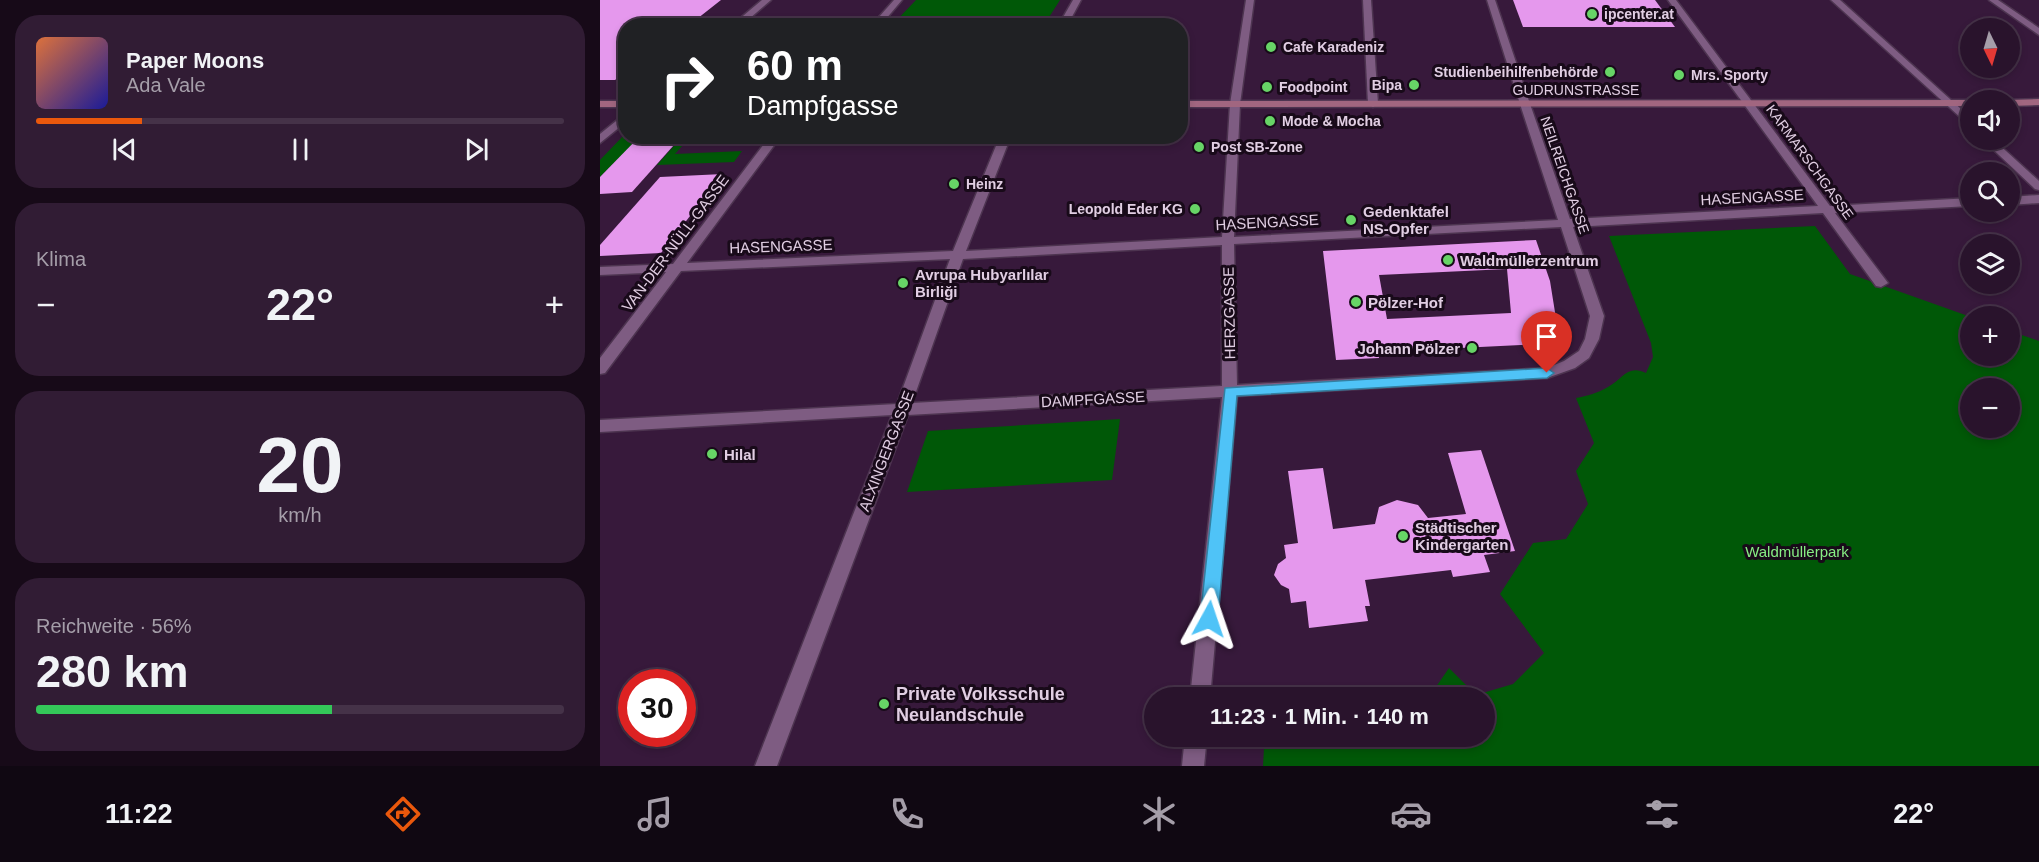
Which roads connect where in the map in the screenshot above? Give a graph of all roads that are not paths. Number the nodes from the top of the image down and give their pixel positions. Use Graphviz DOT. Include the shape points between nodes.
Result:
graph roads {
  1 [pos="766,0"];
  2 [pos="898,0"];
  3 [pos="1077,0"];
  4 [pos="1250,0"];
  5 [pos="1367,0"];
  6 [pos="1491,0"];
  7 [pos="1672,0"];
  8 [pos="1835,0"];
  9 [pos="1993,0"];
  10 [pos="745,18"];
  11 [pos="882,18"];
  12 [pos="1067,18"];
  13 [pos="2039,32"];
  14 [pos="2039,102"];
  15 [pos="1748,103"];
  16 [pos="1948,103"];
  17 [pos="1960,103"];
  18 [pos="2020,103"];
  19 [pos="600,104"];
  20 [pos="618,104"];
  21 [pos="1188,104"];
  22 [pos="1235,104"];
  23 [pos="1373,104"];
  24 [pos="1525,104"];
  25 [pos="1960,114"];
  26 [pos="618,123"];
  27 [pos="600,140"];
  28 [pos="770,144"];
  29 [pos="1003,144"];
  30 [pos="1999,150"];
  31 [pos="2039,187"];
  32 [pos="2039,199"];
  33 [pos="2020,200"];
  34 [pos="1960,203"];
  35 [pos="1827,210"];
  36 [pos="1565,223"];
  37 [pos="1228,240"];
  38 [pos="958,255"];
  39 [pos="678,267"];
  40 [pos="600,271"];
  41 [pos="1881,283"];
  42 [pos="1581,357"];
  43 [pos="600,369"];
  44 [pos="1230,392"];
  45 [pos="902,410"];
  46 [pos="600,426"];
  47 [pos="1201,687"];
  48 [pos="1195,747"];
  49 [pos="766,766"];
  50 [pos="1192,766"];
  1 -- 10 [label="street"];
  2 -- 11 [label="street"];
  3 -- 12 [label="street"];
  4 -- 22 [label="street, HERZGASSE"];
  5 -- 23 [label="street"];
  6 -- 24 [label="street, NEILREICHGASSE"];
  7 -- 15 [label="street, KARMARSCHGASSE"];
  8 -- 16 [label="street"];
  9 -- 13 [label="street"];
  14 -- 18 [label="main road"];
  15 -- 16 [label="main road, GUDRUNSTRASSE"];
  15 -- 24 [label="main road, GUDRUNSTRASSE"];
  15 -- 35 [label="street, KARMARSCHGASSE"];
  16 -- 17 [label="main road, GUDRUNSTRASSE"];
  16 -- 25 [label="street"];
  19 -- 20 [label="main road"];
  21 -- 22 [label="main road, GUDRUNSTRASSE"];
  22 -- 23 [label="main road, GUDRUNSTRASSE"];
  22 -- 37 [label="street, HERZGASSE"];
  23 -- 24 [label="main road, GUDRUNSTRASSE"];
  24 -- 36 [label="street, NEILREICHGASSE"];
  26 -- 27 [label="street"];
  28 -- 39 [label="street, VAN-DER-NÜLL-GASSE"];
  29 -- 38 [label="street, ALXINGERGASSE"];
  30 -- 31 [label="street"];
  32 -- 33 [label="street"];
  34 -- 35 [label="street, HASENGASSE"];
  35 -- 36 [label="street, HASENGASSE"];
  35 -- 41 [label="street, KARMARSCHGASSE"];
  36 -- 37 [label="street, HASENGASSE"];
  36 -- 42 [label="street, NEILREICHGASSE" via="1597,316 1593,344"];
  37 -- 38 [label="street, HASENGASSE"];
  37 -- 44 [label="street, HERZGASSE"];
  38 -- 39 [label="street, HASENGASSE"];
  38 -- 45 [label="street, ALXINGERGASSE"];
  39 -- 40 [label="street, HASENGASSE"];
  39 -- 43 [label="street, VAN-DER-NÜLL-GASSE"];
  42 -- 44 [label="street, DAMPFGASSE" via="1547,373"];
  44 -- 45 [label="street, DAMPFGASSE"];
  44 -- 47 [label="street, HERZGASSE"];
  45 -- 46 [label="street, DAMPFGASSE"];
  45 -- 49 [label="street, ALXINGERGASSE"];
  48 -- 50 [label="street"];
}
